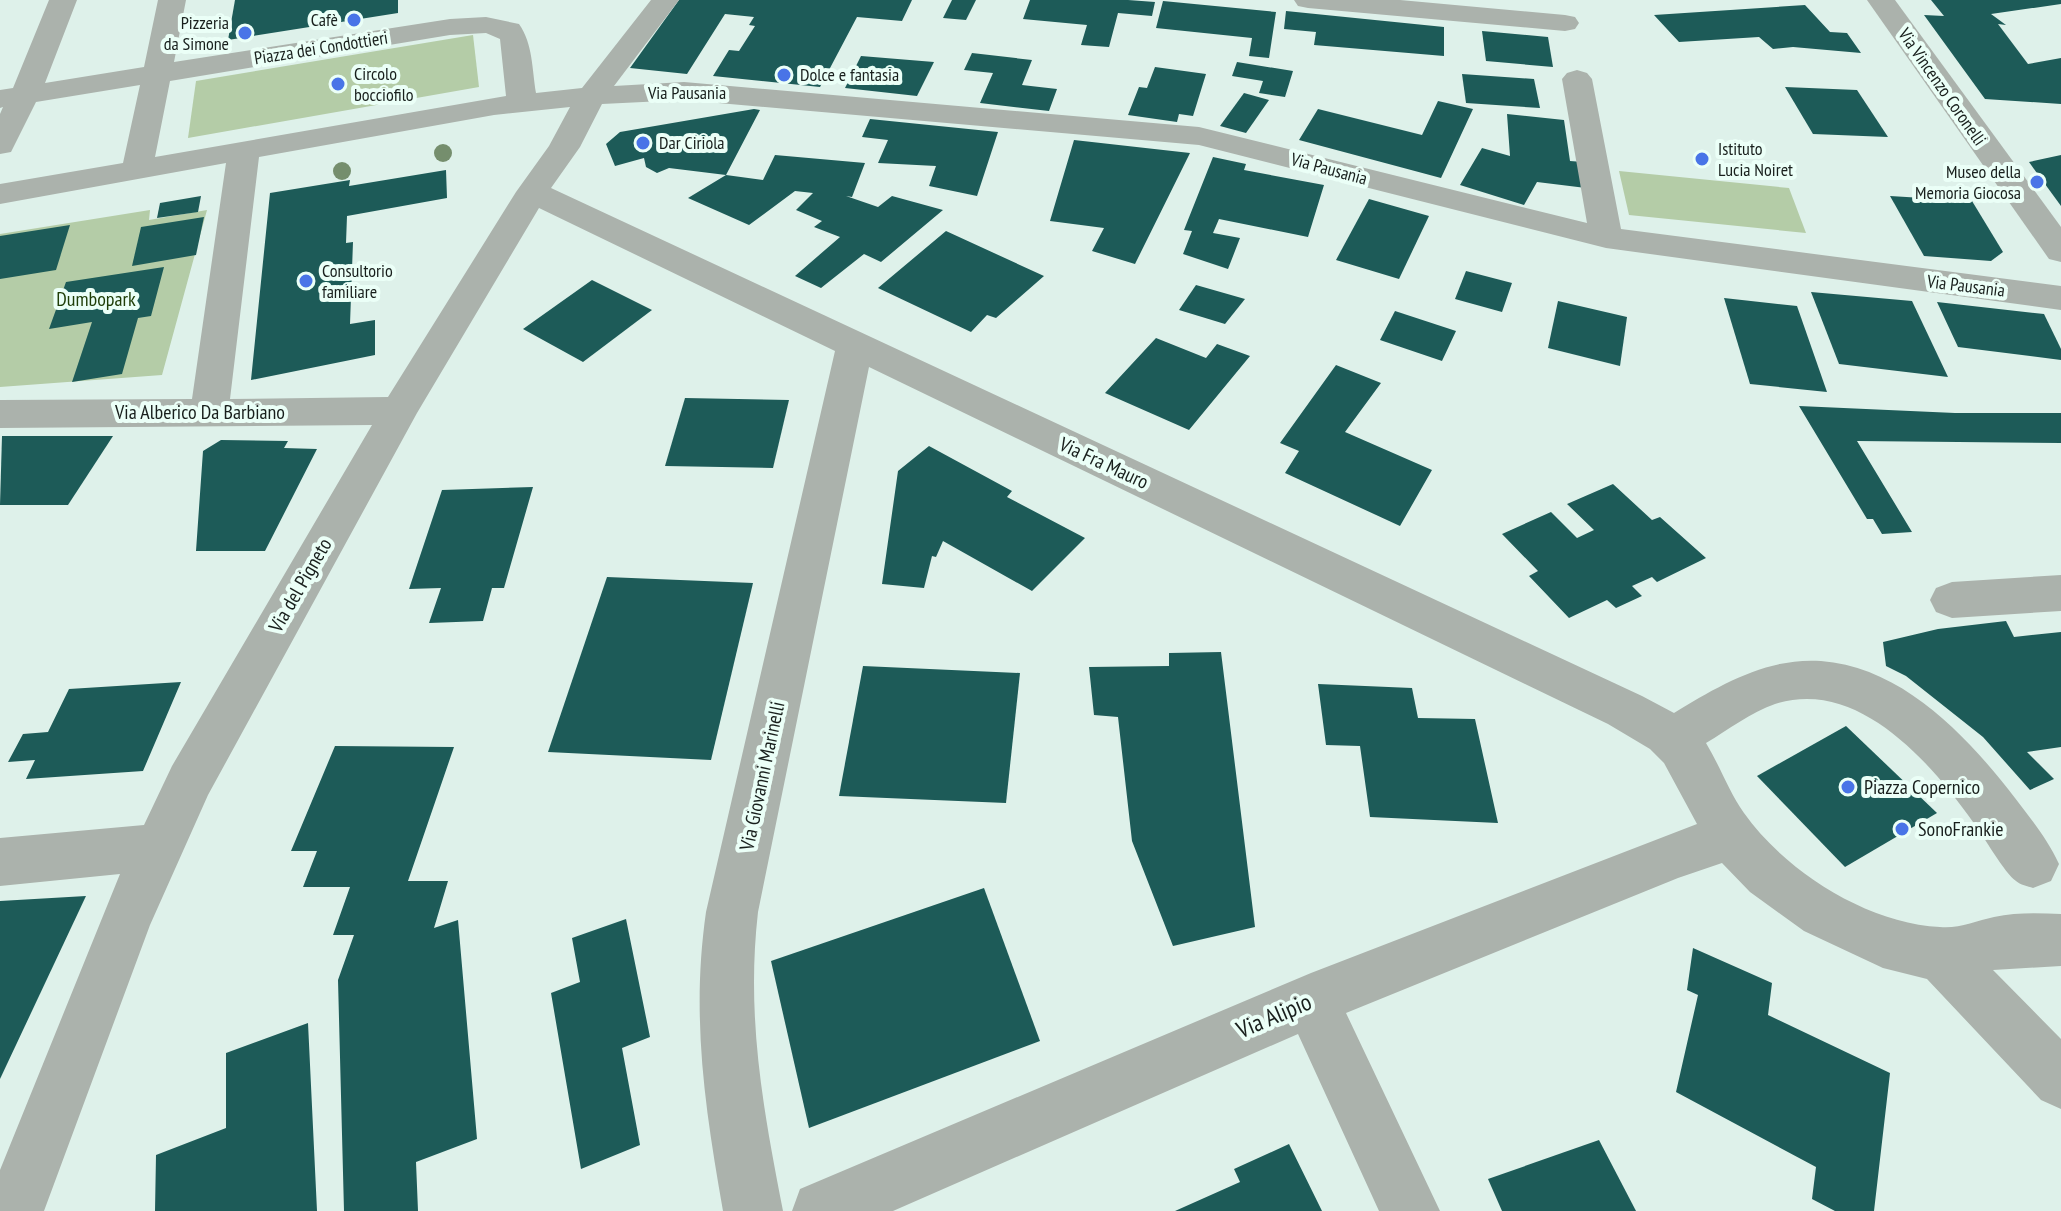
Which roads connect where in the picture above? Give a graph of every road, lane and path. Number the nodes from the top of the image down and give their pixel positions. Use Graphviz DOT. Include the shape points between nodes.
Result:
graph roads {
  1 [pos="63,0"];
  2 [pos="172,0"];
  3 [pos="665,0"];
  4 [pos="1308,0"];
  5 [pos="1881,0"];
  6 [pos="450,14"];
  7 [pos="1565,23"];
  8 [pos="155,75"];
  9 [pos="1577,79"];
  10 [pos="591,96"];
  11 [pos="12,98"];
  12 [pos="522,102"];
  13 [pos="0,145"];
  14 [pos="244,150"];
  15 [pos="137,170"];
  16 [pos="532,192"];
  17 [pos="0,194"];
  18 [pos="1606,238"];
  19 [pos="2061,251"];
  20 [pos="2061,298"];
  21 [pos="855,345"];
  22 [pos="209,411"];
  23 [pos="399,411"];
  24 [pos="0,414"];
  25 [pos="2061,593"];
  26 [pos="1952,600"];
  27 [pos="1673,739"];
  28 [pos="1732,837"];
  29 [pos="157,847"];
  30 [pos="0,862"];
  31 [pos="2033,864"];
  32 [pos="2061,940"];
  33 [pos="1941,955"];
  34 [pos="1311,1000"];
  35 [pos="2061,1080"];
  36 [pos="14,1211"];
  37 [pos="753,1211"];
  38 [pos="822,1211"];
  39 [pos="1410,1211"];
  1 -- 11 [label="street" via="40,63"];
  2 -- 8 [label="street"];
  3 -- 10 [label="street, Via del Pigneto"];
  4 -- 7 [label="street"];
  5 -- 19 [label="street, Via Vincenzo Coronelli"];
  6 -- 8 [label="street, Piazza dei Condottieri"];
  6 -- 12 [label="street, Piazza dei Condottieri" via="509,30"];
  8 -- 11 [label="street, Piazza dei Condottieri"];
  8 -- 15 [label="street"];
  9 -- 18 [label="street"];
  10 -- 12 [label="street"];
  10 -- 16 [label="street, Via del Pigneto"];
  10 -- 18 [label="street, Via Pausania" via="741,94 1199,136"];
  11 -- 13 [label="street"];
  12 -- 14 [label="street"];
  14 -- 15 [label="street"];
  14 -- 22 [label="street"];
  15 -- 17 [label="street"];
  16 -- 21 [label="street, Via Fra Mauro"];
  16 -- 23 [label="street, Via del Pigneto"];
  18 -- 20 [label="street, Via Pausania"];
  21 -- 27 [label="street, Via Fra Mauro" via="1625,710"];
  21 -- 37 [label="street, Via Giovanni Marinelli" via="735,897 724,969 725,1048"];
  22 -- 23 [label="street, Via Alberico Da Barbiano"];
  22 -- 24 [label="street, Via Alberico Da Barbiano"];
  23 -- 29 [label="street, Via del Pigneto"];
  25 -- 26 [label="street"];
  27 -- 28 [label="street"];
  27 -- 31 [label="street" via="1771,686 1822,680 1852,686 1879,698 1941,748"];
  28 -- 33 [label="street" via="1765,871 1835,920 1904,947"];
  28 -- 34 [label="street, Via Alipio" via="1674,855"];
  29 -- 30 [label="street"];
  29 -- 36 [label="street, Via del Pigneto"];
  32 -- 33 [label="street" via="2002,942"];
  33 -- 35 [label="street"];
  34 -- 38 [label="street, Via Alipio"];
  34 -- 39 [label="street"];
}
